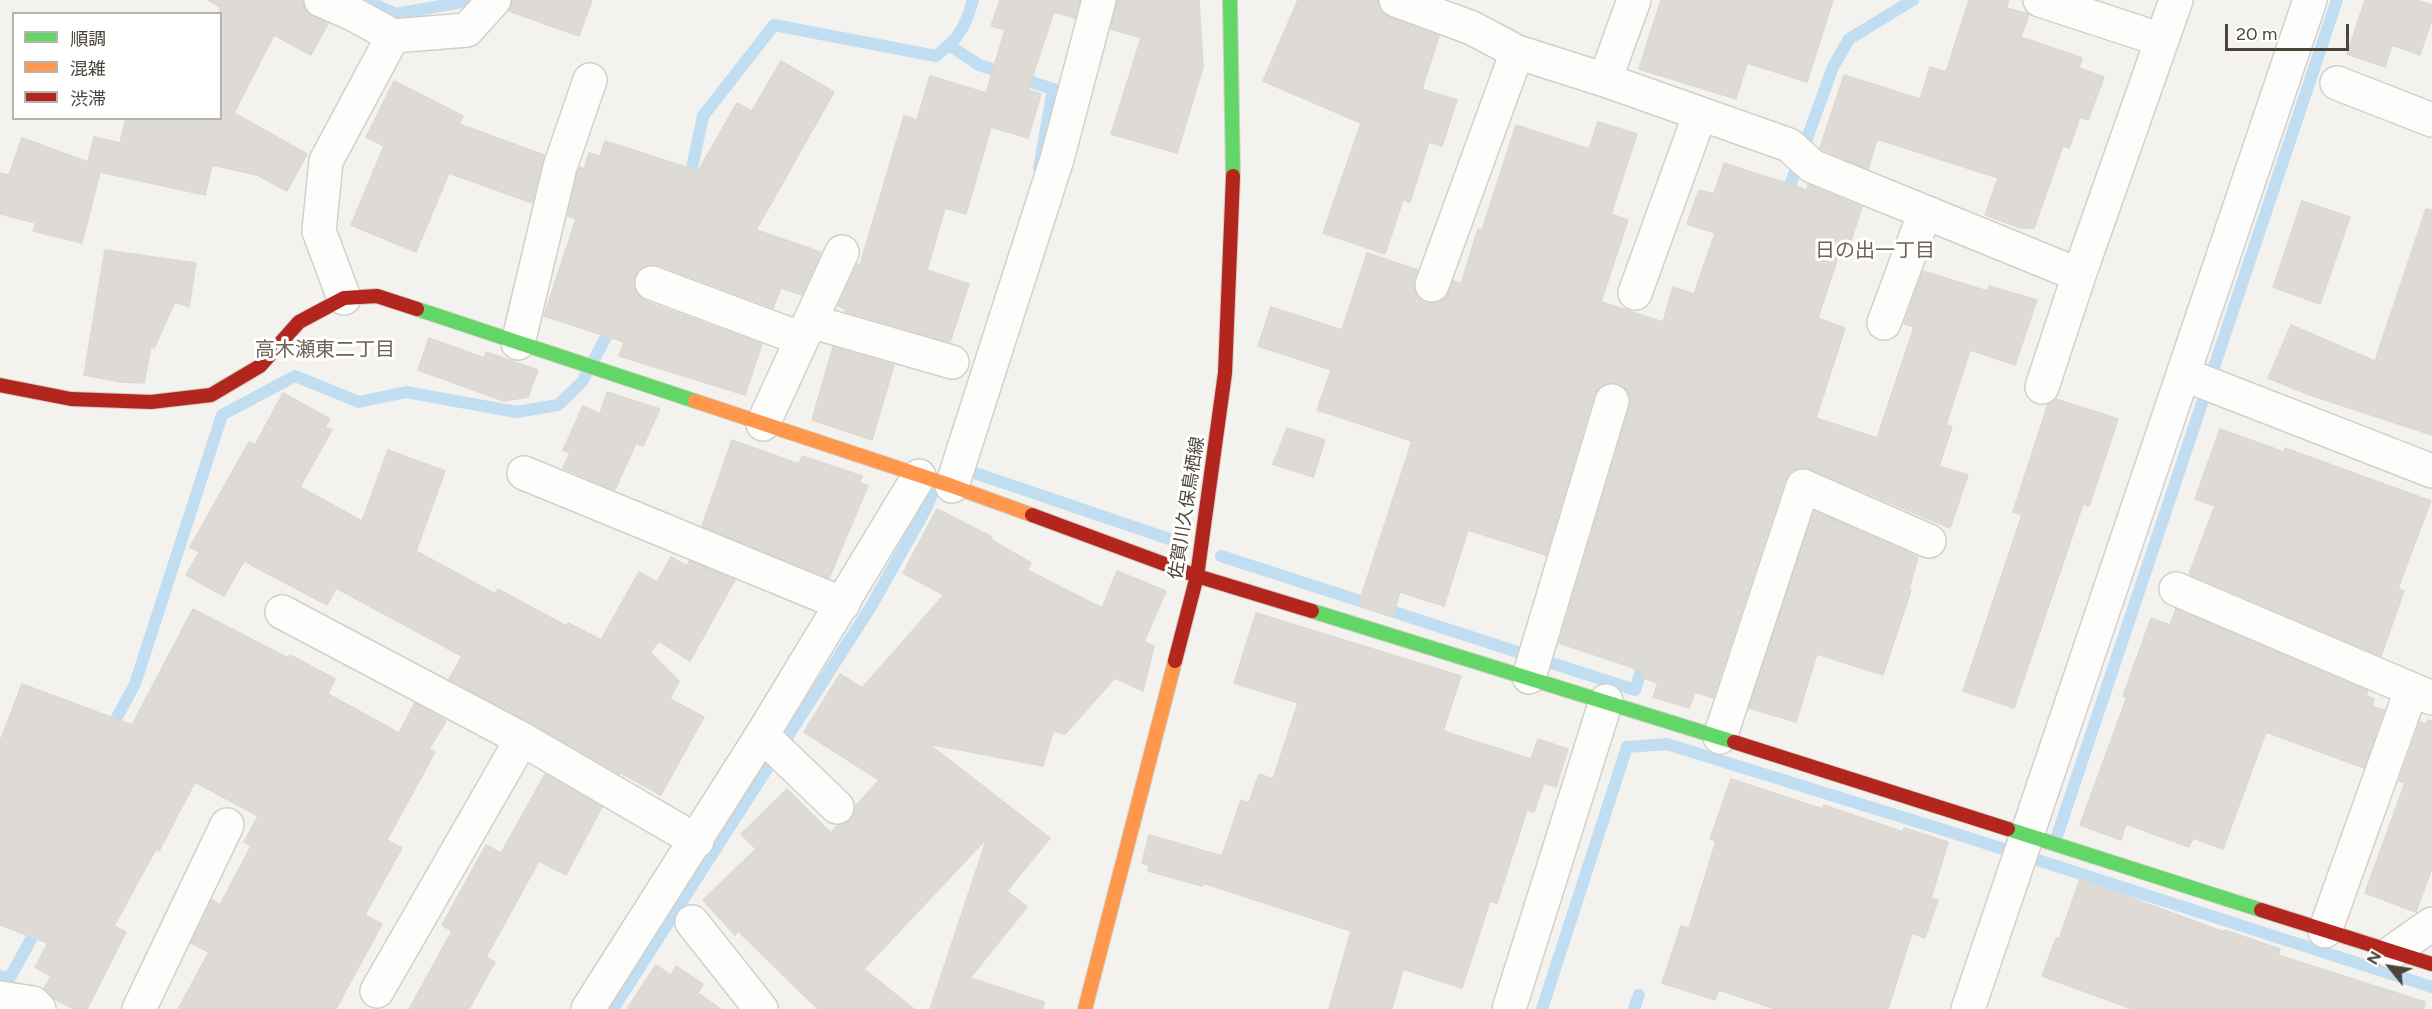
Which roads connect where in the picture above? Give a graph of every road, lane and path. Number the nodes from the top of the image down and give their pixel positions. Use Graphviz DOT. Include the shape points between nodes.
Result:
graph roads {
  1 [pos="321,0"];
  2 [pos="494,0"];
  3 [pos="1099,0"];
  4 [pos="1230,0"];
  5 [pos="1396,0"];
  6 [pos="1634,0"];
  7 [pos="2040,0"];
  8 [pos="2176,0"];
  9 [pos="2310,0"];
  10 [pos="393,36"];
  11 [pos="2162,40"];
  12 [pos="1517,52"];
  13 [pos="590,80"];
  14 [pos="1605,80"];
  15 [pos="2337,83"];
  16 [pos="1700,114"];
  17 [pos="2432,120"];
  18 [pos="1925,212"];
  19 [pos="842,252"];
  20 [pos="2079,275"];
  21 [pos="652,283"];
  22 [pos="1432,285"];
  23 [pos="1635,293"];
  24 [pos="344,298"];
  25 [pos="1884,322"];
  26 [pos="806,330"];
  27 [pos="518,343"];
  28 [pos="952,362"];
  29 [pos="2200,381"];
  30 [pos="0,386"];
  31 [pos="2042,387"];
  32 [pos="1612,401"];
  33 [pos="762,424"];
  34 [pos="956,471"];
  35 [pos="2432,471"];
  36 [pos="524,473"];
  37 [pos="919,476"];
  38 [pos="1929,541"];
  39 [pos="1197,576"];
  40 [pos="2176,589"];
  41 [pos="843,604"];
  42 [pos="282,612"];
  43 [pos="1529,677"];
  44 [pos="2422,695"];
  45 [pos="1606,701"];
  46 [pos="762,735"];
  47 [pos="1720,737"];
  48 [pos="522,739"];
  49 [pos="837,807"];
  50 [pos="227,825"];
  51 [pos="697,841"];
  52 [pos="2027,847"];
  53 [pos="692,922"];
  54 [pos="2432,924"];
  55 [pos="2325,931"];
  56 [pos="2397,954"];
  57 [pos="2431,964"];
  58 [pos="376,991"];
  59 [pos="0,998"];
  60 [pos="36,1006"];
  61 [pos="139,1009"];
  62 [pos="588,1009"];
  63 [pos="761,1009"];
  64 [pos="1085,1009"];
  65 [pos="1509,1009"];
  66 [pos="1968,1009"];
  1 -- 10 [label="street"];
  2 -- 10 [label="street" via="467,30"];
  3 -- 34 [label="street" via="1057,159"];
  4 -- 39 [label="street, 佐賀川久保鳥栖線" via="1233,168 1225,373"];
  5 -- 12 [label="street" via="1472,27"];
  6 -- 14 [label="street"];
  7 -- 11 [label="street"];
  8 -- 11 [label="street"];
  9 -- 29 [label="street"];
  10 -- 24 [label="street" via="326,161 320,231"];
  11 -- 20 [label="street"];
  12 -- 14 [label="street"];
  12 -- 22 [label="street"];
  13 -- 27 [label="street" via="560,167"];
  14 -- 16 [label="street"];
  15 -- 17 [label="street"];
  16 -- 18 [label="street"];
  16 -- 23 [label="street"];
  18 -- 20 [label="street"];
  18 -- 25 [label="street"];
  19 -- 26 [label="street"];
  20 -- 31 [label="street"];
  21 -- 26 [label="street"];
  24 -- 27 [label="street" via="377,296"];
  24 -- 30 [label="street" via="299,322 260,366 212,395 151,402 71,399"];
  26 -- 28 [label="street"];
  26 -- 33 [label="street"];
  27 -- 33 [label="street"];
  29 -- 35 [label="street"];
  29 -- 52 [label="street"];
  32 -- 43 [label="street"];
  33 -- 37 [label="street"];
  34 -- 37 [label="street"];
  34 -- 39 [label="street"];
  36 -- 41 [label="street"];
  37 -- 41 [label="street"];
  38 -- 47 [label="street" via="1803,486"];
  39 -- 43 [label="street"];
  39 -- 64 [label="street, 佐賀川久保鳥栖線"];
  40 -- 44 [label="street"];
  41 -- 46 [label="street"];
  42 -- 48 [label="street"];
  43 -- 45 [label="street"];
  44 -- 55 [label="street"];
  45 -- 47 [label="street"];
  45 -- 65 [label="street"];
  46 -- 49 [label="street"];
  46 -- 51 [label="street"];
  47 -- 52 [label="street"];
  48 -- 51 [label="street"];
  48 -- 58 [label="street"];
  50 -- 61 [label="street"];
  51 -- 62 [label="street"];
  52 -- 55 [label="street" via="2069,848"];
  52 -- 66 [label="street"];
  53 -- 63 [label="street"];
  54 -- 56 [label="street"];
  55 -- 56 [label="street"];
  56 -- 57 [label="street"];
  59 -- 60 [label="street"];
}
